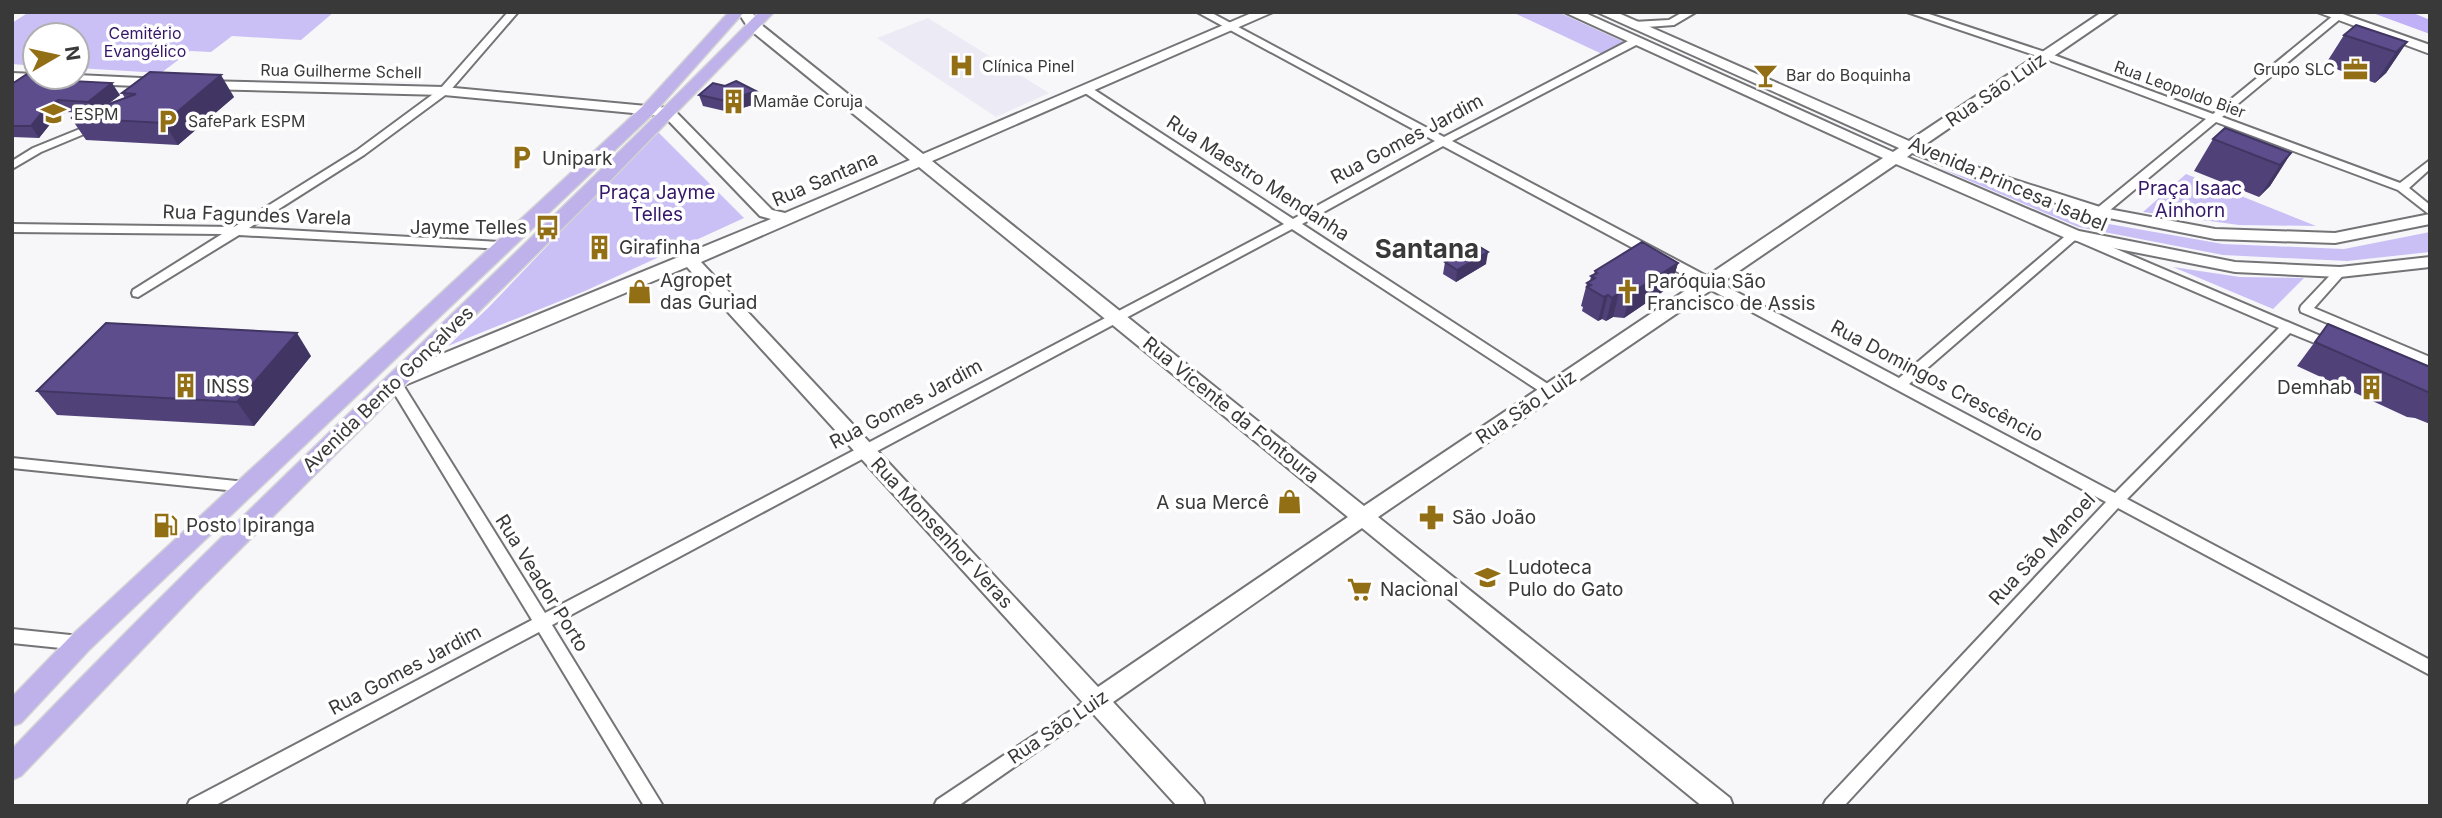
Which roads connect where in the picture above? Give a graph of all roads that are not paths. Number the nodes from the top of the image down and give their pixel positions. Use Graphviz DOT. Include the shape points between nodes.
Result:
graph roads {
  1 [pos="513,12"];
  2 [pos="737,12"];
  3 [pos="767,12"];
  4 [pos="1202,12"];
  5 [pos="1266,12"];
  6 [pos="1571,12"];
  7 [pos="1604,12"];
  8 [pos="1691,12"];
  9 [pos="1912,12"];
  10 [pos="2111,12"];
  11 [pos="2330,14"];
  12 [pos="749,19"];
  13 [pos="1671,23"];
  14 [pos="1633,25"];
  15 [pos="1230,27"];
  16 [pos="1666,40"];
  17 [pos="1636,41"];
  18 [pos="2430,50"];
  19 [pos="2047,56"];
  20 [pos="12,77"];
  21 [pos="155,83"];
  22 [pos="1086,89"];
  23 [pos="444,91"];
  24 [pos="138,97"];
  25 [pos="658,111"];
  26 [pos="112,117"];
  27 [pos="2215,118"];
  28 [pos="1443,142"];
  29 [pos="1903,153"];
  30 [pos="922,160"];
  31 [pos="2430,163"];
  32 [pos="12,166"];
  33 [pos="2402,188"];
  34 [pos="2430,211"];
  35 [pos="2100,212"];
  36 [pos="2430,219"];
  37 [pos="766,220"];
  38 [pos="1293,224"];
  39 [pos="12,228"];
  40 [pos="234,231"];
  41 [pos="2074,235"];
  42 [pos="500,246"];
  43 [pos="690,260"];
  44 [pos="2430,262"];
  45 [pos="2340,272"];
  46 [pos="1710,283"];
  47 [pos="138,293"];
  48 [pos="1116,317"];
  49 [pos="2288,327"];
  50 [pos="2347,352"];
  51 [pos="2430,362"];
  52 [pos="396,381"];
  53 [pos="1900,384"];
  54 [pos="1549,391"];
  55 [pos="865,450"];
  56 [pos="12,463"];
  57 [pos="246,487"];
  58 [pos="2116,501"];
  59 [pos="1363,517"];
  60 [pos="541,621"];
  61 [pos="12,636"];
  62 [pos="80,643"];
  63 [pos="2430,668"];
  64 [pos="1096,701"];
  65 [pos="12,715"];
  66 [pos="12,768"];
  67 [pos="196,806"];
  68 [pos="654,806"];
  69 [pos="943,806"];
  70 [pos="1193,806"];
  71 [pos="1721,806"];
  72 [pos="1832,806"];
  1 -- 23 [label="street"];
  2 -- 25 [label="main road, Avenida Bento Gonçalves"];
  3 -- 12 [label="main road, Avenida Bento Gonçalves"];
  4 -- 15 [label="street, Rua Domingos Crescêncio"];
  5 -- 15 [label="street, Rua Santana"];
  6 -- 17 [label="street, Avenida Princesa Isabel"];
  7 -- 14 [label="street, Avenida Princesa Isabel"];
  8 -- 13 [label="street"];
  9 -- 19 [label="street, Rua Leopoldo Bier"];
  10 -- 19 [label="street, Rua São Luiz"];
  11 -- 18 [label="street"];
  11 -- 27 [label="street"];
  12 -- 25 [label="main road, Avenida Bento Gonçalves"];
  12 -- 30 [label="street, Rua Vicente da Fontoura"];
  13 -- 14 [label="street"];
  13 -- 16 [label="street" via="1664,31"];
  14 -- 16 [label="street, Avenida Princesa Isabel"];
  15 -- 22 [label="street, Rua Santana"];
  15 -- 28 [label="street, Rua Domingos Crescêncio"];
  16 -- 29 [label="street, Avenida Princesa Isabel"];
  17 -- 28 [label="street, Rua Gomes Jardim"];
  17 -- 29 [label="street, Avenida Princesa Isabel"];
  19 -- 27 [label="street, Rua Leopoldo Bier"];
  19 -- 29 [label="street, Rua São Luiz"];
  20 -- 21 [label="street, Rua Guilherme Schell"];
  21 -- 23 [label="street, Rua Guilherme Schell"];
  21 -- 24 [label="street"];
  22 -- 30 [label="street, Rua Santana"];
  22 -- 38 [label="street, Rua Maestro Mendanha"];
  23 -- 25 [label="street, Rua Guilherme Schell"];
  23 -- 40 [label="street" via="360,153"];
  25 -- 37 [label="street"];
  25 -- 42 [label="main road, Avenida Bento Gonçalves"];
  25 -- 52 [label="main road, Avenida Bento Gonçalves"];
  26 -- 32 [label="street"];
  27 -- 33 [label="street, Rua Leopoldo Bier"];
  27 -- 35 [label="street"];
  28 -- 38 [label="street, Rua Gomes Jardim"];
  28 -- 46 [label="street, Rua Domingos Crescêncio"];
  29 -- 35 [label="street, Avenida Princesa Isabel"];
  29 -- 41 [label="street, Avenida Princesa Isabel"];
  29 -- 46 [label="street, Rua São Luiz"];
  30 -- 37 [label="street, Rua Santana" via="786,218"];
  30 -- 48 [label="street, Rua Vicente da Fontoura"];
  31 -- 33 [label="street"];
  33 -- 34 [label="street, Rua Leopoldo Bier"];
  35 -- 36 [label="street" via="2215,234 2335,238"];
  37 -- 43 [label="street, Rua Santana"];
  38 -- 48 [label="street, Rua Gomes Jardim"];
  38 -- 54 [label="street, Rua Maestro Mendanha"];
  39 -- 40 [label="street, Rua Fagundes Varela"];
  40 -- 42 [label="street, Rua Fagundes Varela"];
  40 -- 47 [label="street"];
  41 -- 45 [label="street" via="2235,267"];
  41 -- 49 [label="street, Avenida Princesa Isabel"];
  41 -- 53 [label="street"];
  42 -- 57 [label="main road, Avenida Bento Gonçalves"];
  43 -- 52 [label="street, Rua Santana"];
  43 -- 55 [label="street, Rua Monsenhor Veras"];
  44 -- 45 [label="street"];
  45 -- 51 [label="street" via="2306,309"];
  46 -- 53 [label="street, Rua Domingos Crescêncio"];
  46 -- 54 [label="street, Rua São Luiz"];
  48 -- 55 [label="street, Rua Gomes Jardim"];
  48 -- 59 [label="street, Rua Vicente da Fontoura"];
  49 -- 50 [label="street, Avenida Princesa Isabel"];
  49 -- 58 [label="street, Rua São Manoel"];
  52 -- 60 [label="street, Rua Veador Porto"];
  52 -- 66 [label="main road, Avenida Bento Gonçalves" via="90,684"];
  53 -- 58 [label="street, Rua Domingos Crescêncio"];
  54 -- 59 [label="street, Rua São Luiz"];
  55 -- 60 [label="street, Rua Gomes Jardim"];
  55 -- 64 [label="street, Rua Monsenhor Veras"];
  56 -- 57 [label="street"];
  57 -- 62 [label="main road, Avenida Bento Gonçalves"];
  58 -- 63 [label="street, Rua Domingos Crescêncio"];
  58 -- 72 [label="street, Rua São Manoel"];
  59 -- 64 [label="street, Rua São Luiz"];
  59 -- 71 [label="street, Rua Vicente da Fontoura"];
  60 -- 67 [label="street, Rua Gomes Jardim"];
  60 -- 68 [label="street, Rua Veador Porto"];
  61 -- 62 [label="street"];
  62 -- 65 [label="main road, Avenida Bento Gonçalves"];
  64 -- 69 [label="street, Rua São Luiz"];
  64 -- 70 [label="street, Rua Monsenhor Veras"];
}
